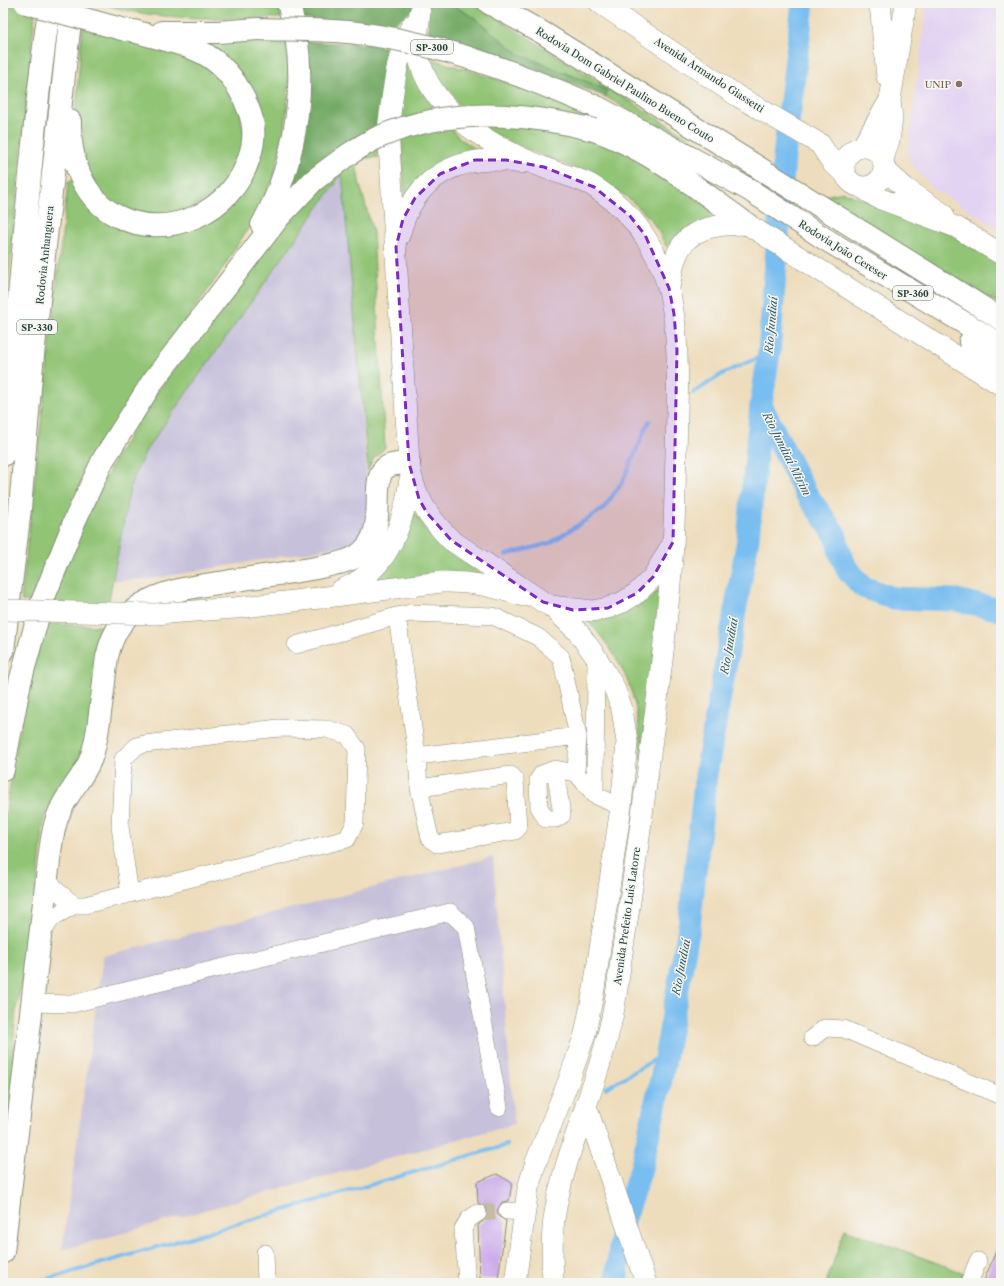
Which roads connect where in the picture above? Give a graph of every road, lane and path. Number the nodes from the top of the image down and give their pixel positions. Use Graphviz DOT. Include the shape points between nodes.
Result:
graph roads {
  1 [pos="26,3"];
  2 [pos="50,3"];
  3 [pos="72,3"];
  4 [pos="76,3"];
  5 [pos="288,3"];
  6 [pos="490,3"];
  7 [pos="600,3"];
  8 [pos="880,3"];
  9 [pos="906,3"];
  10 [pos="128,26"];
  11 [pos="890,100"];
  12 [pos="818,143"];
  13 [pos="860,147"];
  14 [pos="883,164"];
  15 [pos="544,167"];
  16 [pos="845,174"];
  17 [pos="861,187"];
  18 [pos="748,189"];
  19 [pos="747,224"];
  20 [pos="956,227"];
  21 [pos="396,248"];
  22 [pos="1001,254"];
  23 [pos="877,271"];
  24 [pos="235,273"];
  25 [pos="669,288"];
  26 [pos="1001,319"];
  27 [pos="1001,345"];
  28 [pos="1001,364"];
  29 [pos="1001,385"];
  30 [pos="3,455"];
  31 [pos="410,470"];
  32 [pos="673,542"];
  33 [pos="319,598"];
  34 [pos="547,604"];
  35 [pos="3,610"];
  36 [pos="397,616"];
  37 [pos="296,645"];
  38 [pos="3,651"];
  39 [pos="596,657"];
  40 [pos="578,736"];
  41 [pos="417,756"];
  42 [pos="555,769"];
  43 [pos="3,770"];
  44 [pos="576,773"];
  45 [pos="419,788"];
  46 [pos="595,795"];
  47 [pos="621,807"];
  48 [pos="47,877"];
  49 [pos="130,894"];
  50 [pos="75,905"];
  51 [pos="40,935"];
  52 [pos="33,1003"];
  53 [pos="812,1038"];
  54 [pos="1001,1096"];
  55 [pos="586,1106"];
  56 [pos="499,1107"];
  57 [pos="478,1213"];
  58 [pos="520,1247"];
  59 [pos="3,1252"];
  60 [pos="265,1253"];
  61 [pos="978,1261"];
  62 [pos="266,1283"];
  63 [pos="467,1283"];
  64 [pos="515,1283"];
  65 [pos="521,1283"];
  66 [pos="553,1283"];
  67 [pos="646,1283"];
  68 [pos="970,1283"];
  1 -- 10 [label="highway, bridge"];
  2 -- 30 [label="highway, Rodovia Anhanguera / SP-330" via="41,63"];
  3 -- 10 [label="highway"];
  3 -- 38 [label="highway, Rodovia Anhanguera / SP-330"];
  4 -- 10 [label="highway" via="70,140 74,163 86,186 101,204 117,216 139,224 159,225 186,221 205,213 222,201 246,169 254,133 251,114 234,81 222,66 208,55"];
  5 -- 24 [label="highway" via="298,70 298,101 291,154 271,209"];
  6 -- 26 [label="highway, Rodovia Dom Gabriel Paulino Bueno Couto / SP-360" via="543,33"];
  7 -- 12 [label="main road, Avenida Armando Giassetti" via="736,96"];
  8 -- 11 [label="main road"];
  9 -- 11 [label="main road"];
  10 -- 18 [label="highway, SP-300, bridge" via="357,33 434,47 532,80 597,107"];
  11 -- 13 [label="main road"];
  11 -- 14 [label="main road" via="892,119"];
  12 -- 13 [label="main road, Avenida Armando Giassetti"];
  12 -- 16 [label="main road, Avenida Armando Giassetti" via="833,164"];
  13 -- 14 [label="main road" via="873,149"];
  13 -- 16 [label="main road" via="848,155 845,161"];
  14 -- 17 [label="main road" via="883,175 874,184"];
  14 -- 20 [label="main road" via="905,188 939,211"];
  15 -- 21 [label="main road" via="506,160 475,160 454,166 426,184 415,198 403,219"];
  15 -- 21 [label="main road" via="493,143 467,127 448,109 423,71 417,52 420,12 406,36 395,80 388,129"];
  15 -- 25 [label="main road" via="578,178 594,187 630,216 645,235"];
  16 -- 17 [label="main road" via="849,180"];
  17 -- 20 [label="main road" via="878,198"];
  18 -- 23 [label="highway, Rodovia João Cereser / SP-360"];
  19 -- 24 [label="highway, bridge" via="633,147 612,136 565,123 499,115 466,115 406,128 379,138 334,164 313,181 279,217"];
  19 -- 25 [label="main road" via="715,225 689,237 675,257"];
  19 -- 29 [label="main road"];
  20 -- 22 [label="main road"];
  21 -- 31 [label="main road"];
  23 -- 27 [label="highway, Rodovia João Cereser / SP-360"];
  23 -- 28 [label="highway"];
  24 -- 43 [label="highway" via="153,381 130,416 90,488 42,602 20,682"];
  25 -- 32 [label="main road, Avenida Prefeito Luís Latorre" via="677,350"];
  31 -- 33 [label="main road" via="407,501 399,528 383,558 359,581"];
  31 -- 34 [label="main road" via="422,504 438,528 451,540"];
  31 -- 48 [label="highway" via="388,466 381,472 378,481 378,522 374,537 368,547 356,557 302,571 161,594 128,614 114,636 107,656 97,735 91,759 56,820"];
  32 -- 34 [label="main road" via="653,577 637,593 623,602 592,611"];
  32 -- 55 [label="main road, Avenida Prefeito Luís Latorre" via="665,634 626,933 611,1024"];
  33 -- 34 [label="main road" via="458,582 485,585"];
  33 -- 35 [label="main road, bridge" via="155,614"];
  34 -- 39 [label="main road" via="578,632"];
  36 -- 37 [label="lane"];
  36 -- 40 [label="lane" via="411,613 493,616 538,637 561,657"];
  36 -- 41 [label="lane"];
  39 -- 46 [label="lane"];
  39 -- 47 [label="main road" via="613,685 622,709 627,742"];
  40 -- 41 [label="lane"];
  40 -- 44 [label="lane"];
  41 -- 45 [label="lane"];
  42 -- 44 [label="lane"];
  44 -- 46 [label="lane"];
  45 -- 45 [label="lane" via="511,775 515,779 518,828 515,831 437,844 430,838"];
  46 -- 47 [label="lane"];
  47 -- 58 [label="main road" via="585,1034 528,1188 516,1212"];
  48 -- 50 [label="lane" via="57,891"];
  48 -- 51 [label="highway"];
  49 -- 49 [label="lane" via="347,839 356,824 357,749 347,735 327,730 278,728 137,746 123,759 120,827"];
  49 -- 50 [label="lane"];
  50 -- 51 [label="lane" via="53,917"];
  51 -- 52 [label="highway"];
  52 -- 56 [label="lane" via="72,1004 450,912 466,927"];
  52 -- 59 [label="highway"];
  53 -- 54 [label="lane" via="825,1028 844,1029"];
  55 -- 66 [label="main road, Avenida Prefeito Luís Latorre" via="570,1152 554,1219 551,1253"];
  55 -- 67 [label="main road"];
  57 -- 63 [label="lane" via="469,1219 463,1229"];
  58 -- 64 [label="main road"];
  58 -- 65 [label="main road"];
  60 -- 62 [label="lane"];
  61 -- 68 [label="lane"];
}
